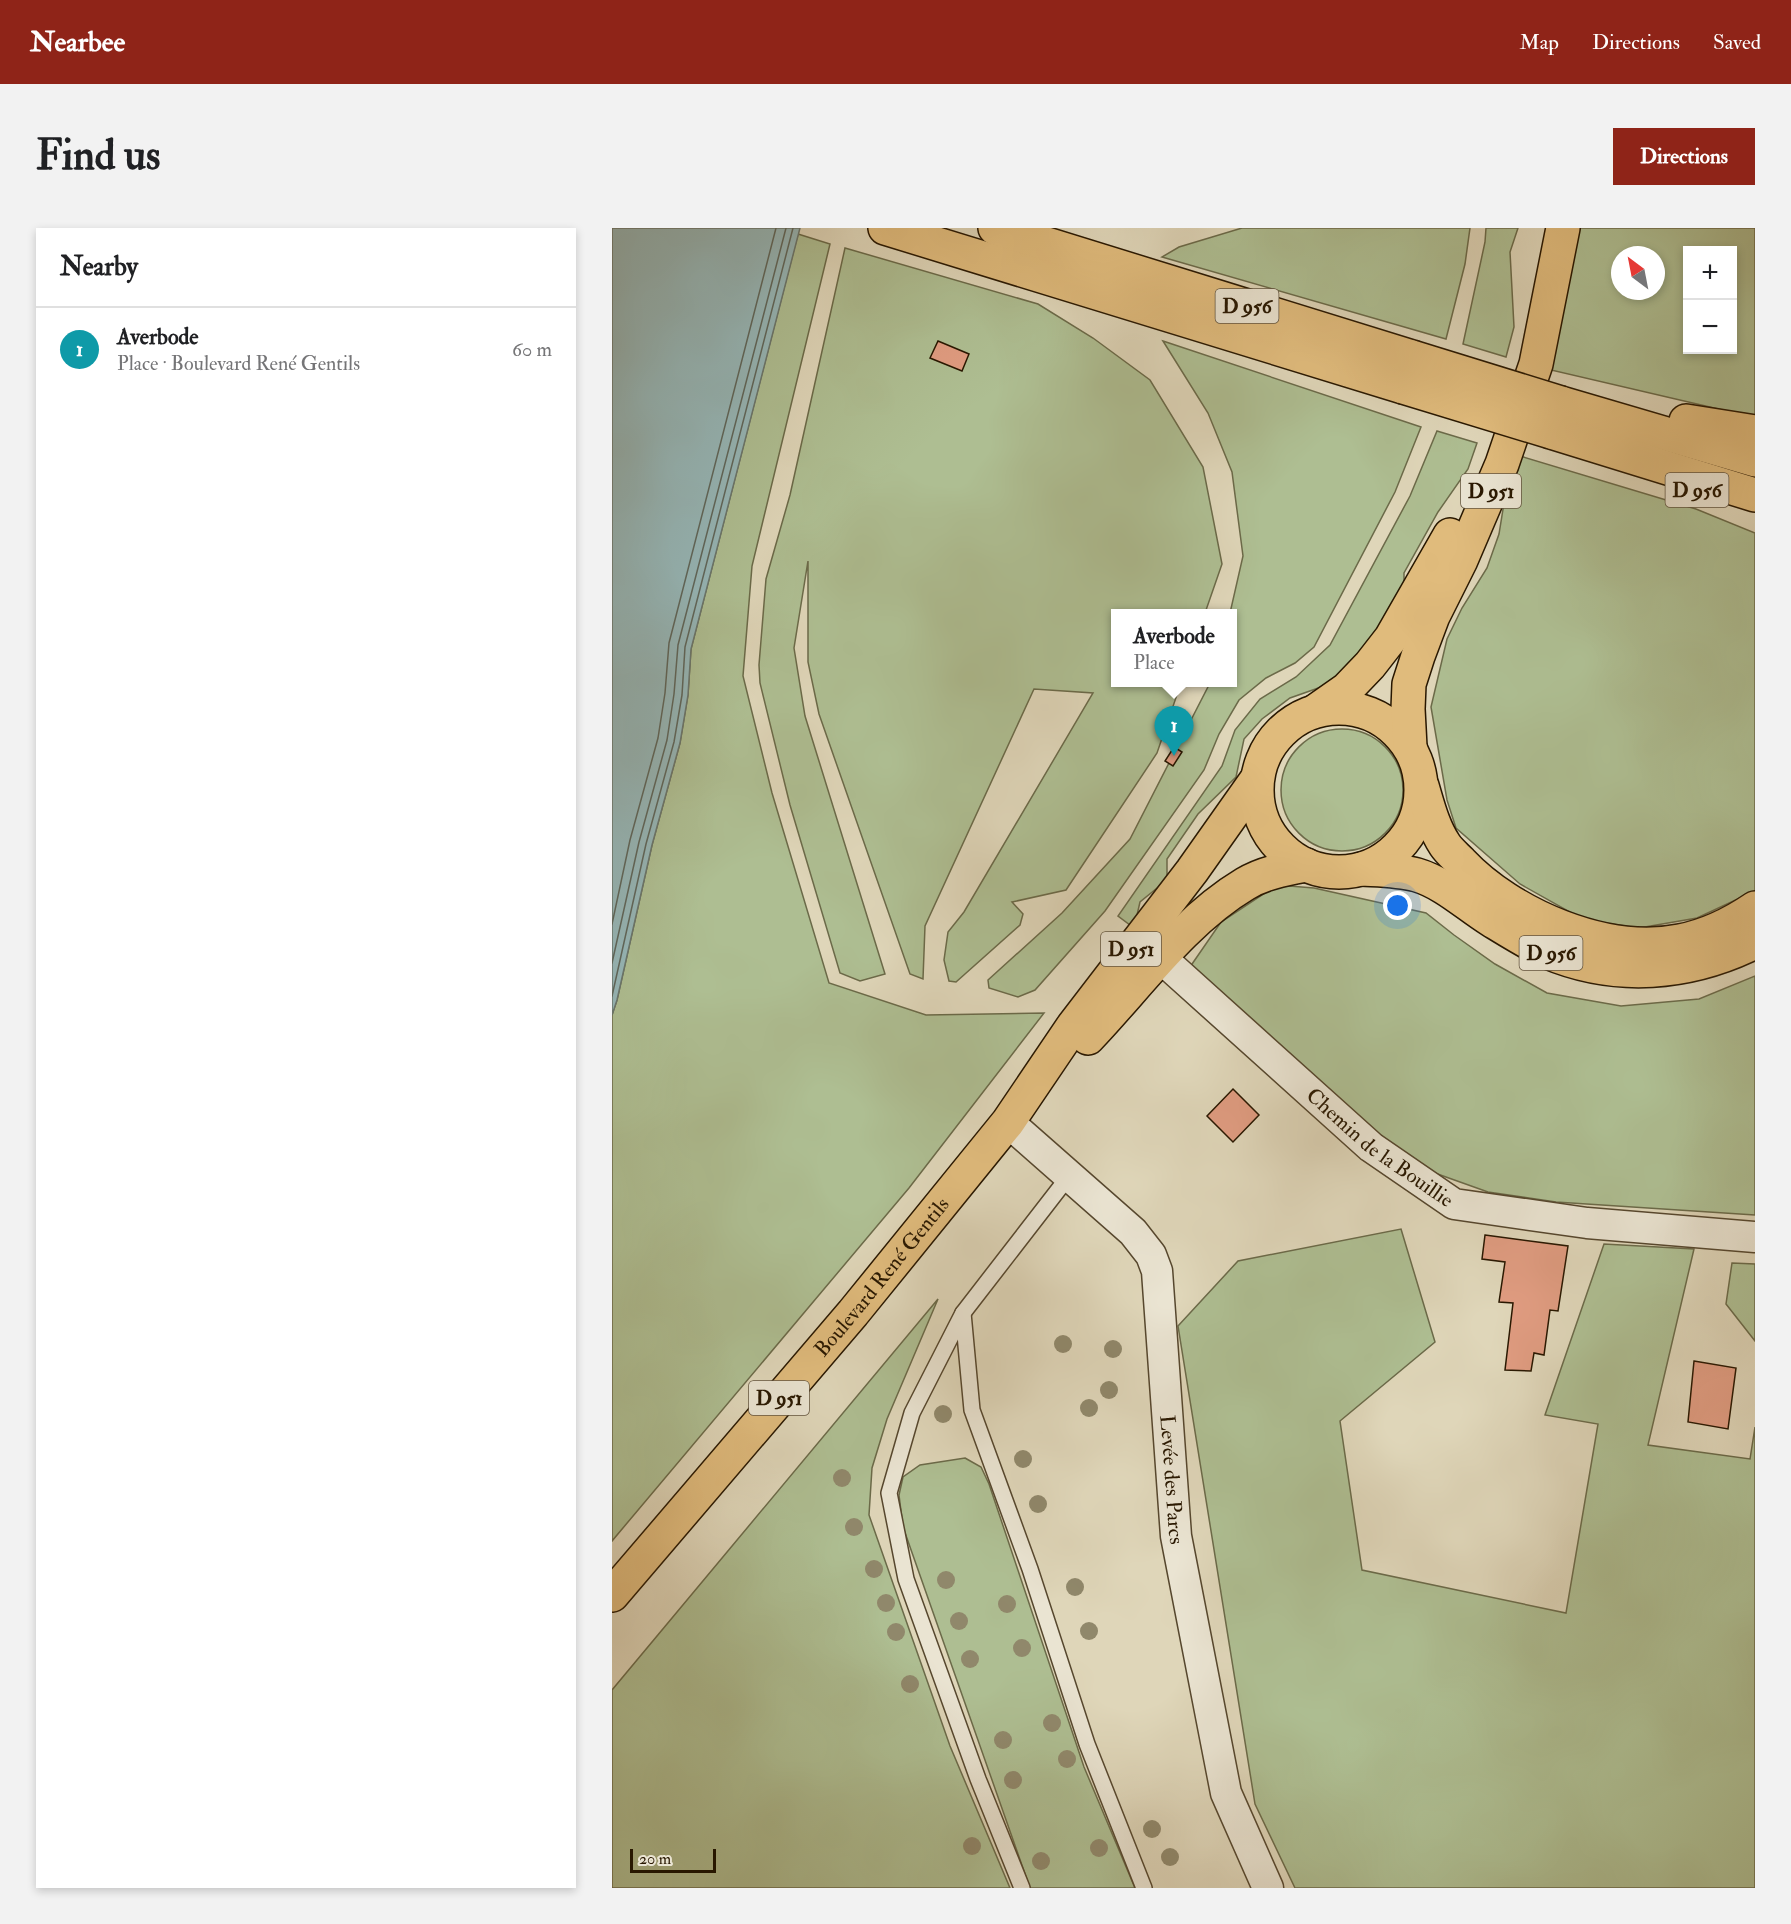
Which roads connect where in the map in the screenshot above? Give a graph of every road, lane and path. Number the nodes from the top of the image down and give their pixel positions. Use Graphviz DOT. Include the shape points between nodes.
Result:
graph roads {
  1 [pos="995,228"];
  2 [pos="1540,228"];
  3 [pos="1563,228"];
  4 [pos="893,230"];
  5 [pos="1407,372"];
  6 [pos="1556,417"];
  7 [pos="1755,432"];
  8 [pos="1640,460"];
  9 [pos="1755,460"];
  10 [pos="1755,495"];
  11 [pos="1755,520"];
  12 [pos="1317,710"];
  13 [pos="1410,747"];
  14 [pos="1257,779"];
  15 [pos="1422,786"];
  16 [pos="1306,865"];
  17 [pos="1362,869"];
  18 [pos="1755,908"];
  19 [pos="1755,942"];
  20 [pos="1161,958"];
  21 [pos="1008,1122"];
  22 [pos="1069,1176"];
  23 [pos="1755,1237"];
  24 [pos="963,1314"];
  25 [pos="612,1595"];
  26 [pos="1022,1888"];
  27 [pos="1144,1888"];
  28 [pos="1268,1888"];
  1 -- 5 [label="main road, D 956"];
  2 -- 12 [label="main road, D 951" via="1521,351 1487,456 1465,507 1391,638 1347,689"];
  3 -- 13 [label="main road, D 951" via="1529,386 1502,464 1418,656 1407,709"];
  4 -- 5 [label="main road, D 956"];
  5 -- 6 [label="main road, D 956, bridge"];
  6 -- 7 [label="main road, D 956"];
  6 -- 8 [label="main road, D 956"];
  6 -- 9 [label="main road, D 956"];
  8 -- 10 [label="main road, D 956"];
  8 -- 11 [label="main road, D 956"];
  12 -- 13 [label="main road, D 951" via="1343,708 1369,713 1392,727"];
  12 -- 14 [label="main road, D 951" via="1295,720 1277,736 1264,756"];
  13 -- 15 [label="main road, D 951"];
  14 -- 16 [label="main road, D 951" via="1260,814 1267,830 1277,845"];
  14 -- 21 [label="main road, Boulevard René Gentils / D 951" via="1073,1026"];
  15 -- 17 [label="main road, D 951" via="1418,813 1406,838 1387,857"];
  15 -- 18 [label="main road, D 956" via="1434,825 1446,846 1471,872 1502,898 1567,929 1607,940 1680,941 1715,930"];
  16 -- 17 [label="main road, D 951" via="1333,872"];
  16 -- 20 [label="main road, Boulevard René Gentils / D 951" via="1246,883 1203,916"];
  17 -- 19 [label="main road, D 956" via="1417,875 1546,951 1604,967 1638,972 1668,970 1702,964"];
  20 -- 21 [label="main road, Boulevard René Gentils / D 951"];
  20 -- 23 [label="street, Chemin de la Bouillie" via="1371,1147 1454,1204 1587,1223"];
  21 -- 22 [label="street, Levée des Parcs"];
  21 -- 25 [label="main road, Boulevard René Gentils / D 951" via="853,1313"];
  22 -- 24 [label="lane"];
  22 -- 28 [label="street, Levée des Parcs" via="1133,1232 1157,1271 1176,1536 1226,1793"];
  24 -- 26 [label="lane" via="912,1413 889,1493 906,1579"];
  24 -- 27 [label="lane" via="972,1410 1030,1569 1087,1744"];
}
